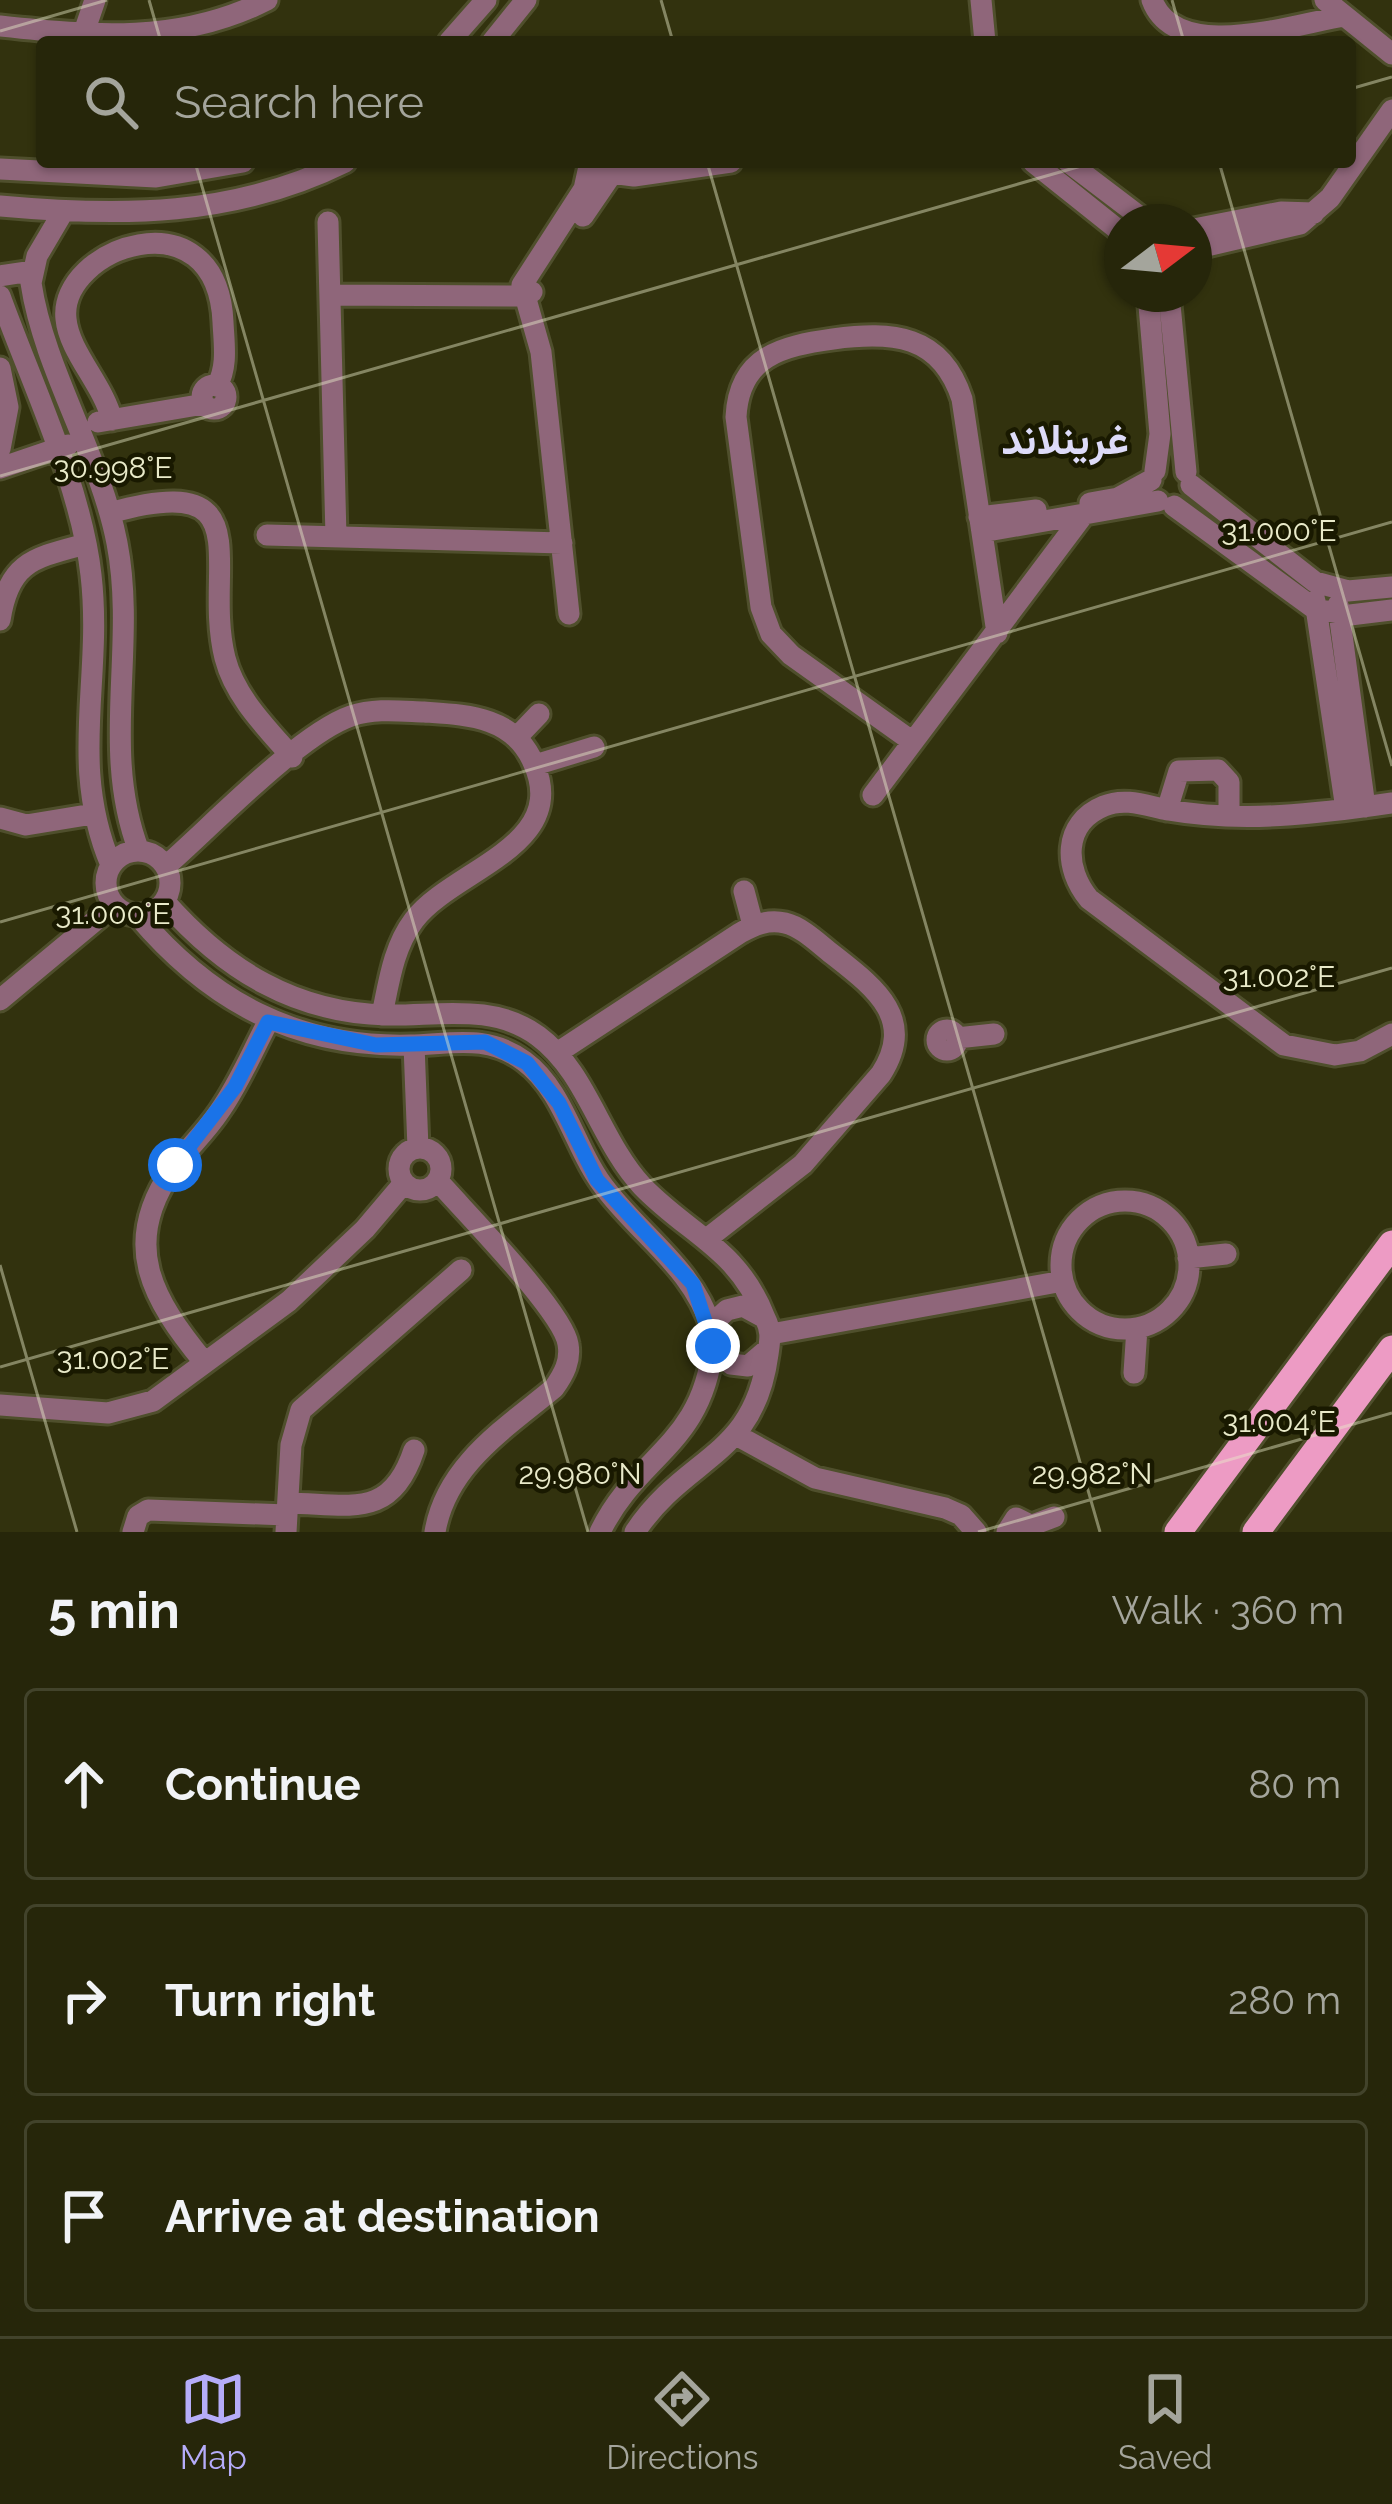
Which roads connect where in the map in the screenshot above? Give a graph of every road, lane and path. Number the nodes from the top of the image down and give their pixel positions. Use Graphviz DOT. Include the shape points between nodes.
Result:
graph roads {
  1 [pos="94,0"];
  2 [pos="267,0"];
  3 [pos="486,0"];
  4 [pos="526,0"];
  5 [pos="982,0"];
  6 [pos="1151,0"];
  7 [pos="1324,0"];
  8 [pos="1344,16"];
  9 [pos="0,26"];
  10 [pos="83,35"];
  11 [pos="454,36"];
  12 [pos="497,36"];
  13 [pos="985,36"];
  14 [pos="1189,36"];
  15 [pos="1198,36"];
  16 [pos="1392,54"];
  17 [pos="1392,110"];
  18 [pos="1356,158"];
  19 [pos="208,168"];
  20 [pos="330,168"];
  21 [pos="588,168"];
  22 [pos="616,168"];
  23 [pos="1041,168"];
  24 [pos="1076,168"];
  25 [pos="1348,168"];
  26 [pos="0,169"];
  27 [pos="156,177"];
  28 [pos="1123,204"];
  29 [pos="0,206"];
  30 [pos="63,212"];
  31 [pos="158,213"];
  32 [pos="1314,213"];
  33 [pos="1104,219"];
  34 [pos="328,222"];
  35 [pos="1212,225"];
  36 [pos="1212,245"];
  37 [pos="32,271"];
  38 [pos="0,276"];
  39 [pos="0,296"];
  40 [pos="330,296"];
  41 [pos="524,296"];
  42 [pos="1150,312"];
  43 [pos="1171,312"];
  44 [pos="0,368"];
  45 [pos="112,420"];
  46 [pos="82,433"];
  47 [pos="0,449"];
  48 [pos="55,449"];
  49 [pos="0,468"];
  50 [pos="1189,479"];
  51 [pos="1160,490"];
  52 [pos="110,513"];
  53 [pos="1081,518"];
  54 [pos="981,524"];
  55 [pos="267,536"];
  56 [pos="336,537"];
  57 [pos="562,543"];
  58 [pos="86,544"];
  59 [pos="1315,582"];
  60 [pos="1392,587"];
  61 [pos="1337,590"];
  62 [pos="1315,609"];
  63 [pos="1392,610"];
  64 [pos="569,614"];
  65 [pos="1338,614"];
  66 [pos="0,620"];
  67 [pos="997,633"];
  68 [pos="539,714"];
  69 [pos="517,737"];
  70 [pos="913,742"];
  71 [pos="594,747"];
  72 [pos="292,757"];
  73 [pos="535,765"];
  74 [pos="872,794"];
  75 [pos="1392,803"];
  76 [pos="1356,808"];
  77 [pos="1167,810"];
  78 [pos="93,814"];
  79 [pos="1229,816"];
  80 [pos="0,818"];
  81 [pos="139,851"];
  82 [pos="112,865"];
  83 [pos="166,866"];
  84 [pos="744,891"];
  85 [pos="165,902"];
  86 [pos="114,905"];
  87 [pos="138,916"];
  88 [pos="753,925"];
  89 [pos="0,1000"];
  90 [pos="382,1015"];
  91 [pos="268,1022"];
  92 [pos="994,1034"];
  93 [pos="1392,1034"];
  94 [pos="896,1040"];
  95 [pos="414,1045"];
  96 [pos="557,1053"];
  97 [pos="418,1148"];
  98 [pos="438,1181"];
  99 [pos="404,1183"];
  100 [pos="708,1238"];
  101 [pos="1392,1244"];
  102 [pos="1226,1253"];
  103 [pos="1188,1258"];
  104 [pos="461,1270"];
  105 [pos="1063,1281"];
  106 [pos="1137,1328"];
  107 [pos="768,1334"];
  108 [pos="712,1338"];
  109 [pos="1392,1349"];
  110 [pos="203,1362"];
  111 [pos="1134,1373"];
  112 [pos="0,1405"];
  113 [pos="738,1436"];
  114 [pos="414,1450"];
  115 [pos="1054,1517"];
  116 [pos="230,1520"];
  117 [pos="287,1520"];
  118 [pos="1020,1530"];
  119 [pos="133,1532"];
  120 [pos="160,1532"];
  121 [pos="435,1532"];
  122 [pos="600,1532"];
  123 [pos="635,1532"];
  124 [pos="976,1532"];
  125 [pos="1178,1532"];
  126 [pos="1256,1532"];
  1 -- 10 [label="street"];
  2 -- 10 [label="street" via="169,32"];
  3 -- 11 [label="street"];
  4 -- 12 [label="street"];
  5 -- 13 [label="street"];
  6 -- 14 [label="street" via="1165,23"];
  7 -- 8 [label="street"];
  8 -- 15 [label="street"];
  8 -- 16 [label="street"];
  9 -- 10 [label="street"];
  17 -- 18 [label="street"];
  19 -- 27 [label="street"];
  20 -- 31 [label="street" via="264,194"];
  21 -- 41 [label="street" via="584,189 524,280"];
  22 -- 41 [label="street"];
  23 -- 33 [label="street"];
  24 -- 28 [label="street"];
  25 -- 32 [label="street"];
  26 -- 27 [label="street"];
  27 -- 31 [label="street"];
  29 -- 30 [label="street"];
  30 -- 31 [label="street"];
  30 -- 37 [label="street"];
  32 -- 35 [label="street"];
  32 -- 36 [label="street" via="1292,228"];
  34 -- 40 [label="street"];
  37 -- 38 [label="street"];
  37 -- 46 [label="street" via="32,294"];
  39 -- 48 [label="street"];
  40 -- 41 [label="street"];
  40 -- 56 [label="street"];
  41 -- 57 [label="street" via="541,352"];
  42 -- 51 [label="street"];
  43 -- 50 [label="street"];
  44 -- 47 [label="street" via="8,407"];
  45 -- 45 [label="street" via="65,320 74,280 106,255 187,248 211,267 225,365 211,395"];
  45 -- 46 [label="street"];
  46 -- 48 [label="street"];
  46 -- 52 [label="street"];
  48 -- 49 [label="street"];
  48 -- 58 [label="street"];
  50 -- 51 [label="street" via="1184,501"];
  50 -- 51 [label="street" via="1168,465"];
  50 -- 59 [label="street"];
  51 -- 53 [label="street"];
  51 -- 54 [label="street"];
  51 -- 62 [label="street"];
  52 -- 72 [label="street" via="175,498 212,521 230,673"];
  52 -- 81 [label="street" via="124,603 118,773"];
  53 -- 54 [label="street"];
  53 -- 67 [label="street"];
  54 -- 67 [label="street"];
  54 -- 70 [label="street" via="956,381 918,342 882,332 790,345 749,370 736,417 765,621 790,655"];
  55 -- 56 [label="street"];
  56 -- 57 [label="street"];
  57 -- 64 [label="street"];
  58 -- 66 [label="street" via="23,566 4,592"];
  58 -- 78 [label="street" via="93,616 85,754"];
  59 -- 61 [label="street"];
  59 -- 62 [label="street"];
  60 -- 61 [label="street"];
  61 -- 65 [label="street"];
  62 -- 65 [label="street"];
  62 -- 76 [label="street"];
  63 -- 65 [label="street"];
  65 -- 76 [label="street"];
  67 -- 70 [label="street"];
  68 -- 69 [label="street"];
  69 -- 72 [label="street" via="478,716 368,712 331,725"];
  69 -- 73 [label="street"];
  70 -- 74 [label="street"];
  71 -- 73 [label="street"];
  72 -- 83 [label="street"];
  73 -- 90 [label="street" via="535,820 506,854 458,878 413,921 397,947"];
  75 -- 76 [label="street"];
  76 -- 79 [label="street"];
  77 -- 79 [label="street"];
  77 -- 79 [label="street" via="1179,771 1218,770 1228,782"];
  77 -- 93 [label="street" via="1124,801 1089,814 1076,830 1070,866 1089,899 1284,1045 1335,1055"];
  78 -- 80 [label="street" via="26,825"];
  78 -- 82 [label="street"];
  81 -- 82 [label="street"];
  81 -- 83 [label="street"];
  82 -- 86 [label="street" via="106,881"];
  83 -- 85 [label="street"];
  84 -- 88 [label="street"];
  85 -- 87 [label="street"];
  85 -- 90 [label="street" via="218,955 280,994"];
  86 -- 87 [label="street"];
  86 -- 89 [label="street"];
  87 -- 91 [label="street" via="197,977"];
  88 -- 94 [label="street" via="798,928 877,989"];
  88 -- 96 [label="street"];
  90 -- 96 [label="street" via="491,1014"];
  91 -- 95 [label="street" via="339,1041"];
  91 -- 110 [label="street" via="148,1220 150,1281"];
  92 -- 94 [label="street"];
  94 -- 100 [label="street" via="881,1074 831,1136"];
  95 -- 97 [label="street"];
  95 -- 108 [label="street" via="485,1042 527,1063 559,1103 597,1180 693,1284"];
  96 -- 100 [label="street" via="623,1164"];
  97 -- 98 [label="street" via="440,1161"];
  97 -- 99 [label="street" via="400,1161"];
  98 -- 99 [label="street" via="417,1190"];
  98 -- 121 [label="street" via="556,1318 568,1361 554,1388 464,1466"];
  99 -- 110 [label="street" via="289,1301"];
  100 -- 107 [label="street" via="744,1275"];
  101 -- 125 [label="main road"];
  102 -- 103 [label="street"];
  103 -- 105 [label="street" via="1177,1229 1154,1209 1109,1203 1072,1229"];
  103 -- 106 [label="street" via="1178,1302"];
  104 -- 117 [label="street" via="309,1400 292,1432"];
  105 -- 106 [label="street" via="1089,1319"];
  105 -- 107 [label="street"];
  106 -- 111 [label="street"];
  107 -- 108 [label="street" via="751,1308 734,1307 720,1315"];
  107 -- 108 [label="street" via="756,1362 740,1366 723,1360"];
  107 -- 113 [label="street" via="761,1396"];
  108 -- 122 [label="street" via="693,1419"];
  109 -- 126 [label="main road"];
  110 -- 112 [label="street" via="153,1401 124,1412"];
  113 -- 123 [label="street" via="673,1485"];
  113 -- 124 [label="street" via="815,1478 945,1508"];
  114 -- 117 [label="street" via="404,1483 379,1502"];
  115 -- 118 [label="street"];
  116 -- 117 [label="street"];
  116 -- 119 [label="street" via="148,1510"];
  116 -- 120 [label="street" via="172,1523"];
}
